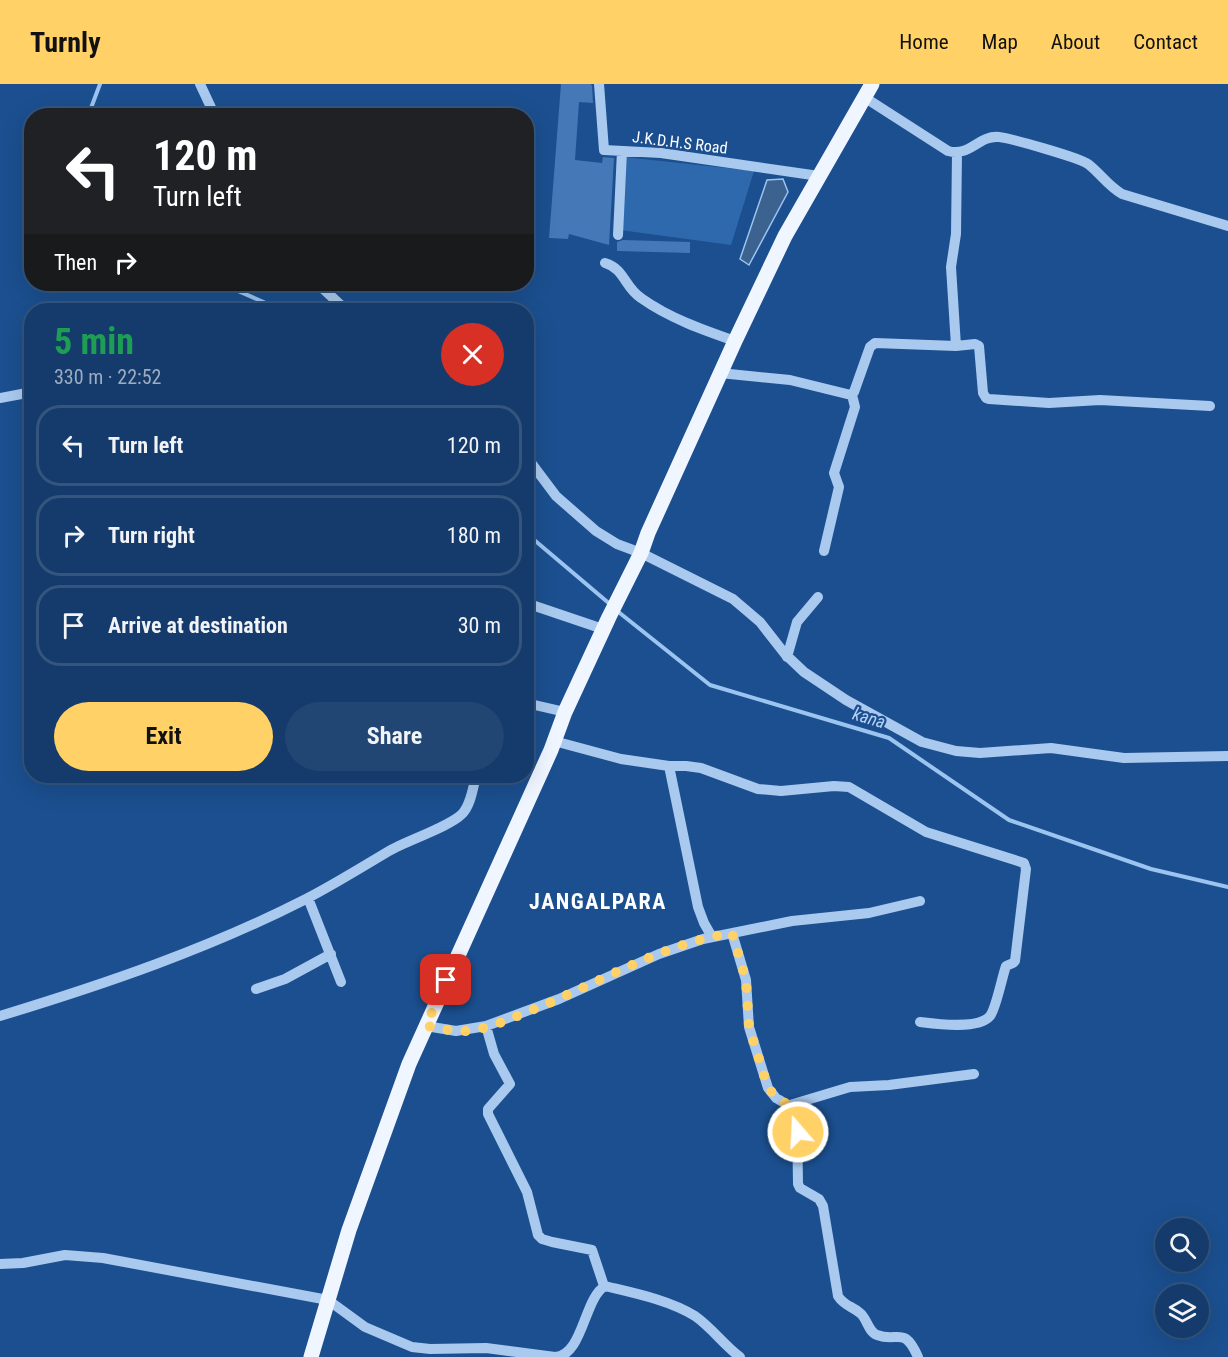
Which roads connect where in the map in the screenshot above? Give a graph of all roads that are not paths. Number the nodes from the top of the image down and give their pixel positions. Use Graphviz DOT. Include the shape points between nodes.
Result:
graph roads {
  1 [pos="200,84"];
  2 [pos="599,84"];
  3 [pos="868,91"];
  4 [pos="211,108"];
  5 [pos="622,151"];
  6 [pos="957,153"];
  7 [pos="819,176"];
  8 [pos="1228,226"];
  9 [pos="618,235"];
  10 [pos="605,263"];
  11 [pos="326,291"];
  12 [pos="338,303"];
  13 [pos="735,341"];
  14 [pos="956,346"];
  15 [pos="720,373"];
  16 [pos="24,394"];
  17 [pos="852,395"];
  18 [pos="0,398"];
  19 [pos="1210,406"];
  20 [pos="534,467"];
  21 [pos="824,551"];
  22 [pos="641,553"];
  23 [pos="818,597"];
  24 [pos="534,605"];
  25 [pos="606,623"];
  26 [pos="787,657"];
  27 [pos="534,706"];
  28 [pos="566,712"];
  29 [pos="554,741"];
  30 [pos="1228,756"];
  31 [pos="669,766"];
  32 [pos="474,783"];
  33 [pos="308,898"];
  34 [pos="920,901"];
  35 [pos="732,933"];
  36 [pos="712,937"];
  37 [pos="331,954"];
  38 [pos="341,982"];
  39 [pos="256,989"];
  40 [pos="0,1016"];
  41 [pos="920,1022"];
  42 [pos="426,1026"];
  43 [pos="486,1026"];
  44 [pos="974,1074"];
  45 [pos="790,1105"];
  46 [pos="0,1264"];
  47 [pos="604,1286"];
  48 [pos="328,1300"];
  49 [pos="311,1357"];
  50 [pos="740,1357"];
  51 [pos="918,1357"];
  1 -- 4 [label="street"];
  2 -- 5 [label="street, J.K.D.H.S Road" via="604,150"];
  3 -- 6 [label="street" via="948,151"];
  3 -- 7 [label="main road"];
  5 -- 7 [label="street, J.K.D.H.S Road"];
  5 -- 9 [label="street"];
  6 -- 8 [label="street" via="986,138 1007,138 1084,161 1122,194"];
  6 -- 14 [label="street" via="956,240 951,267"];
  7 -- 13 [label="main road" via="785,236"];
  10 -- 13 [label="street" via="620,270 630,290 647,303"];
  11 -- 12 [label="street"];
  13 -- 15 [label="main road"];
  14 -- 17 [label="street" via="875,342"];
  14 -- 19 [label="street" via="979,346 983,393 989,399"];
  15 -- 17 [label="street" via="790,380"];
  15 -- 22 [label="main road"];
  16 -- 18 [label="street"];
  17 -- 21 [label="street" via="855,407 834,473 839,487"];
  20 -- 22 [label="street" via="569,509 606,538"];
  22 -- 25 [label="main road"];
  22 -- 26 [label="street" via="733,599 760,622"];
  23 -- 26 [label="street" via="795,625"];
  24 -- 25 [label="street"];
  25 -- 28 [label="main road"];
  26 -- 30 [label="street" via="846,700 912,737 950,750 980,753 1051,748 1124,758"];
  27 -- 28 [label="street"];
  28 -- 29 [label="main road"];
  29 -- 31 [label="street" via="621,759"];
  29 -- 42 [label="main road"];
  31 -- 36 [label="street" via="698,907"];
  31 -- 41 [label="street" via="701,768 758,789 849,787 926,832 1025,864 1014,961 1005,968 990,1016 962,1025"];
  32 -- 33 [label="street" via="460,816"];
  33 -- 37 [label="street"];
  33 -- 40 [label="street" via="162,963"];
  34 -- 35 [label="street" via="869,913 792,921"];
  35 -- 36 [label="street"];
  35 -- 45 [label="street" via="746,980 749,1027 768,1088"];
  36 -- 43 [label="street" via="659,954 559,999"];
  37 -- 38 [label="street"];
  37 -- 39 [label="street" via="285,979"];
  42 -- 43 [label="street" via="456,1031"];
  42 -- 48 [label="main road" via="386,1126"];
  43 -- 47 [label="street" via="494,1054 510,1084 488,1114 527,1192 538,1235 592,1250"];
  44 -- 45 [label="street" via="850,1087"];
  45 -- 51 [label="street" via="798,1125 798,1184 824,1206 840,1299 860,1312 875,1334 906,1339"];
  46 -- 48 [label="street" via="65,1255 103,1258"];
  47 -- 48 [label="street" via="571,1349 561,1357 486,1348 412,1347 365,1327"];
  47 -- 50 [label="street" via="686,1312 710,1328"];
  48 -- 49 [label="main road"];
}
